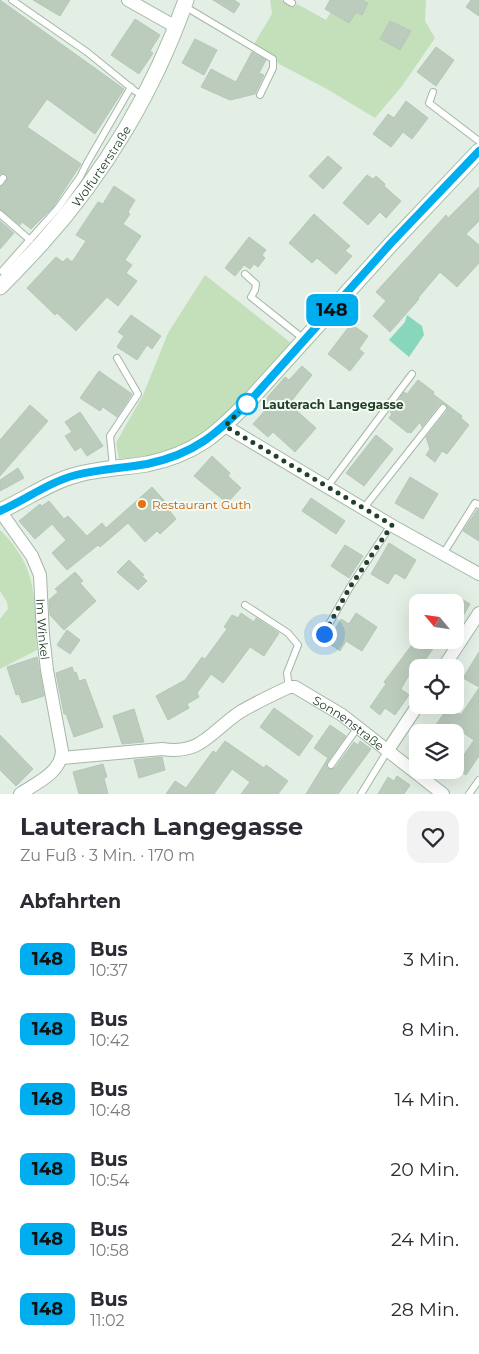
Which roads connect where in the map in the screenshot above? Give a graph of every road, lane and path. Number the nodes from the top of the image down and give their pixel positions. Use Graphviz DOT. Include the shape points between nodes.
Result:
graph roads {
  1 [pos="12,0"];
  2 [pos="128,0"];
  3 [pos="185,3"];
  4 [pos="176,27"];
  5 [pos="131,87"];
  6 [pos="433,92"];
  7 [pos="260,95"];
  8 [pos="144,96"];
  9 [pos="479,141"];
  10 [pos="479,151"];
  11 [pos="0,214"];
  12 [pos="30,240"];
  13 [pos="245,274"];
  14 [pos="5,282"];
  15 [pos="305,340"];
  16 [pos="118,358"];
  17 [pos="412,374"];
  18 [pos="443,408"];
  19 [pos="225,426"];
  20 [pos="113,468"];
  21 [pos="327,487"];
  22 [pos="479,505"];
  23 [pos="1,508"];
  24 [pos="363,508"];
  25 [pos="392,525"];
  26 [pos="443,554"];
  27 [pos="479,574"];
  28 [pos="245,605"];
  29 [pos="479,613"];
  30 [pos="324,634"];
  31 [pos="449,659"];
  32 [pos="289,687"];
  33 [pos="412,714"];
  34 [pos="358,727"];
  35 [pos="388,750"];
  36 [pos="62,758"];
  37 [pos="332,765"];
  38 [pos="479,780"];
  39 [pos="20,794"];
  40 [pos="361,794"];
  41 [pos="443,794"];
  42 [pos="469,794"];
  1 -- 5 [label="lane"];
  2 -- 4 [label="street"];
  3 -- 4 [label="main road, Wolfurterstraße"];
  3 -- 7 [label="lane" via="273,59 273,68"];
  4 -- 8 [label="main road, Wolfurterstraße"];
  5 -- 8 [label="lane"];
  5 -- 12 [label="lane" via="80,177"];
  6 -- 9 [label="lane" via="429,103"];
  8 -- 14 [label="main road, Wolfurterstraße" via="71,208"];
  10 -- 15 [label="main road"];
  11 -- 12 [label="lane"];
  12 -- 14 [label="lane" via="2,271"];
  13 -- 15 [label="lane" via="256,284 250,297"];
  15 -- 19 [label="main road"];
  16 -- 20 [label="lane" via="138,394 110,436"];
  17 -- 21 [label="lane"];
  18 -- 24 [label="lane"];
  19 -- 20 [label="main road" via="200,445 172,458"];
  19 -- 21 [label="street"];
  20 -- 23 [label="main road" via="58,481"];
  21 -- 24 [label="street"];
  22 -- 26 [label="lane" via="475,503"];
  23 -- 36 [label="street, Im Winkel" via="32,556 40,575 43,635"];
  24 -- 25 [label="street"];
  25 -- 26 [label="street"];
  25 -- 30 [label="lane" via="350,587"];
  26 -- 27 [label="street"];
  28 -- 32 [label="lane" via="288,633 298,644 287,673"];
  29 -- 31 [label="street"];
  32 -- 34 [label="street, Sonnenstraße" via="299,689"];
  32 -- 36 [label="street" via="239,713 191,749"];
  33 -- 35 [label="street, Sonnenstraße"];
  34 -- 35 [label="street, Sonnenstraße"];
  34 -- 37 [label="lane"];
  35 -- 40 [label="lane"];
  35 -- 41 [label="street"];
  36 -- 39 [label="street" via="50,775"];
  38 -- 42 [label="lane"];
}
